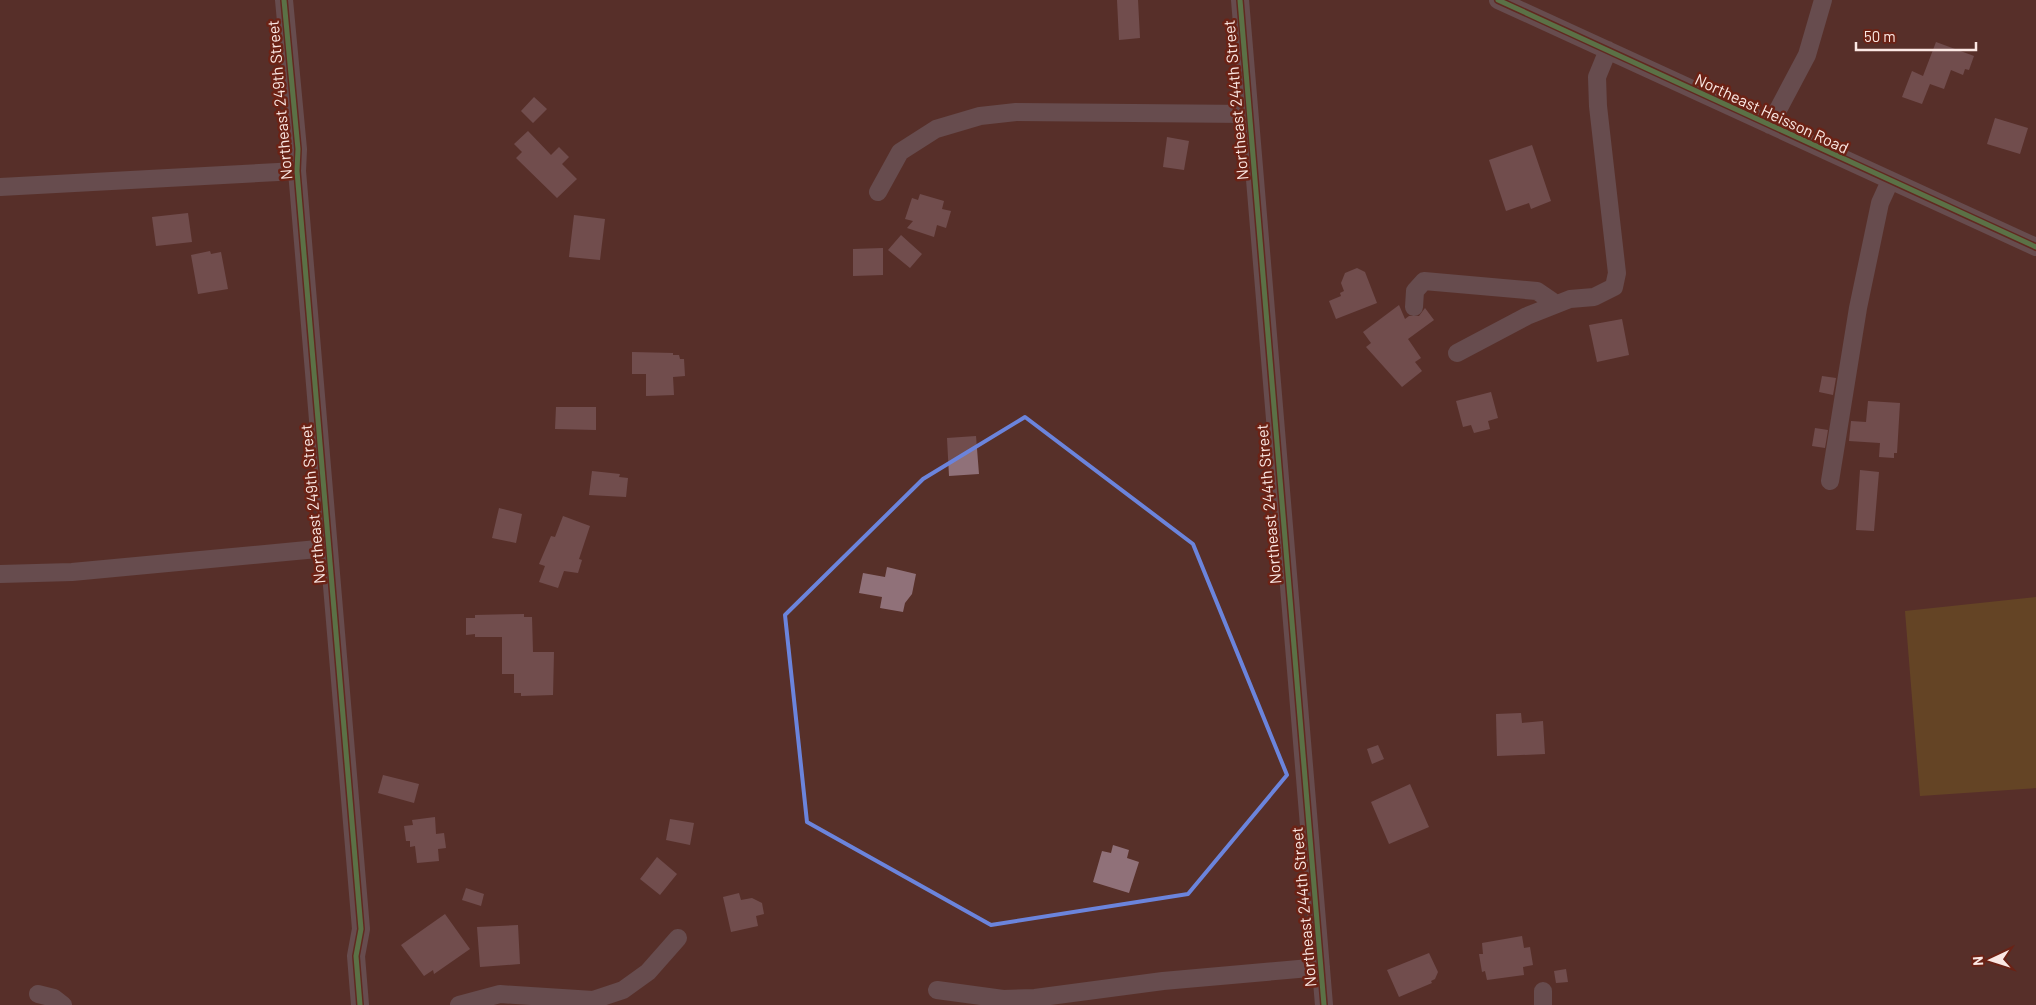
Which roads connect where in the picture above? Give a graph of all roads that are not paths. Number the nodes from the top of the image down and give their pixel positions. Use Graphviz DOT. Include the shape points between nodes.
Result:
graph roads {
  1 [pos="284,0"];
  2 [pos="1240,0"];
  3 [pos="1498,0"];
  4 [pos="1823,0"];
  5 [pos="1608,50"];
  6 [pos="1249,114"];
  7 [pos="1770,125"];
  8 [pos="297,171"];
  9 [pos="1890,181"];
  10 [pos="0,187"];
  11 [pos="878,192"];
  12 [pos="2036,247"];
  13 [pos="1556,304"];
  14 [pos="1414,307"];
  15 [pos="1457,353"];
  16 [pos="1830,481"];
  17 [pos="328,548"];
  18 [pos="0,574"];
  19 [pos="678,938"];
  20 [pos="1320,967"];
  21 [pos="937,990"];
  22 [pos="38,994"];
  23 [pos="63,1005"];
  24 [pos="360,1005"];
  25 [pos="459,1005"];
  26 [pos="1324,1005"];
  1 -- 8 [label="street, Northeast 249th Street" via="298,149"];
  2 -- 6 [label="street, Northeast 244th Street"];
  3 -- 5 [label="street, Northeast Heisson Road"];
  4 -- 7 [label="street" via="1807,55"];
  5 -- 7 [label="street, Northeast Heisson Road"];
  5 -- 13 [label="street" via="1597,77 1597,87 1617,273 1614,288 1594,297"];
  6 -- 11 [label="street" via="1016,112 980,116 936,129 900,152"];
  6 -- 20 [label="street, Northeast 244th Street"];
  7 -- 9 [label="street, Northeast Heisson Road"];
  8 -- 10 [label="street"];
  8 -- 17 [label="street, Northeast 249th Street"];
  9 -- 12 [label="street, Northeast Heisson Road"];
  9 -- 16 [label="street" via="1880,203 1858,308"];
  13 -- 14 [label="street" via="1537,291 1424,281 1415,291"];
  13 -- 15 [label="street"];
  17 -- 18 [label="street" via="90,570"];
  17 -- 24 [label="street, Northeast 249th Street" via="361,929 356,956"];
  19 -- 25 [label="street" via="648,972 623,990 593,1000 500,994"];
  20 -- 21 [label="street" via="1034,998 1003,999"];
  20 -- 26 [label="street, Northeast 244th Street"];
  22 -- 23 [label="street" via="54,998"];
}
